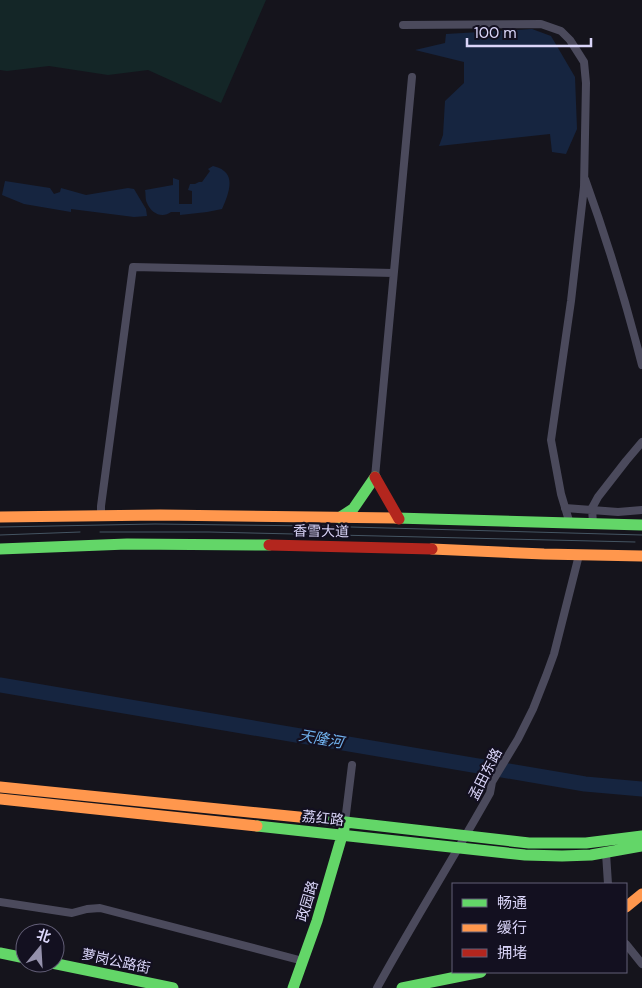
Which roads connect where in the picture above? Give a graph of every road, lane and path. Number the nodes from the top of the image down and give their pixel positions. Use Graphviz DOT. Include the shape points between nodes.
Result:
graph roads {
  1 [pos="403,25"];
  2 [pos="412,77"];
  3 [pos="584,174"];
  4 [pos="393,273"];
  5 [pos="642,365"];
  6 [pos="642,442"];
  7 [pos="375,476"];
  8 [pos="565,508"];
  9 [pos="592,510"];
  10 [pos="642,510"];
  11 [pos="101,515"];
  12 [pos="0,517"];
  13 [pos="338,518"];
  14 [pos="399,520"];
  15 [pos="570,524"];
  16 [pos="593,524"];
  17 [pos="642,525"];
  18 [pos="0,549"];
  19 [pos="579,555"];
  20 [pos="642,556"];
  21 [pos="352,765"];
  22 [pos="0,787"];
  23 [pos="0,799"];
  24 [pos="346,822"];
  25 [pos="342,835"];
  26 [pos="466,836"];
  27 [pos="642,836"];
  28 [pos="642,846"];
  29 [pos="458,847"];
  30 [pos="586,849"];
  31 [pos="606,853"];
  32 [pos="608,883"];
  33 [pos="642,894"];
  34 [pos="0,902"];
  35 [pos="627,906"];
  36 [pos="627,945"];
  37 [pos="0,953"];
  38 [pos="15,956"];
  39 [pos="302,962"];
  40 [pos="642,964"];
  41 [pos="65,966"];
  42 [pos="476,973"];
  43 [pos="173,988"];
  44 [pos="293,988"];
  45 [pos="377,988"];
  46 [pos="402,988"];
  1 -- 3 [label="street" via="541,24 561,31 584,62"];
  2 -- 4 [label="street"];
  3 -- 5 [label="street" via="607,241"];
  3 -- 8 [label="street" via="571,301 551,440"];
  4 -- 7 [label="street"];
  4 -- 11 [label="street" via="133,267"];
  6 -- 9 [label="street" via="598,497"];
  7 -- 13 [label="main road" via="353,509"];
  7 -- 14 [label="main road"];
  8 -- 9 [label="street"];
  8 -- 15 [label="street"];
  9 -- 10 [label="street"];
  9 -- 16 [label="street"];
  11 -- 12 [label="main road, 香雪大道"];
  11 -- 13 [label="main road, 香雪大道"];
  13 -- 14 [label="main road, 香雪大道"];
  14 -- 15 [label="main road, 香雪大道"];
  15 -- 16 [label="main road, 香雪大道"];
  16 -- 17 [label="main road, 香雪大道"];
  18 -- 19 [label="main road, 香雪大道" via="220,544"];
  19 -- 20 [label="main road, 香雪大道"];
  19 -- 26 [label="street, 孟田东路" via="554,654 533,709"];
  21 -- 24 [label="street"];
  22 -- 24 [label="main road, 荔红路"];
  23 -- 25 [label="main road, 荔红路"];
  24 -- 25 [label="main road, 政园路"];
  24 -- 26 [label="main road, 荔红路"];
  25 -- 29 [label="main road, 荔红路"];
  25 -- 39 [label="main road, 政园路"];
  26 -- 29 [label="street, 孟田东路"];
  26 -- 30 [label="main road, 荔红路"];
  27 -- 30 [label="main road, 荔红路"];
  28 -- 31 [label="main road, 荔红路"];
  29 -- 30 [label="main road, 荔红路" via="547,856"];
  29 -- 45 [label="street, 孟田东路"];
  30 -- 31 [label="main road, 荔红路"];
  31 -- 32 [label="street"];
  33 -- 35 [label="main road"];
  34 -- 39 [label="street" via="72,913 100,908"];
  36 -- 40 [label="street"];
  37 -- 38 [label="main road"];
  39 -- 44 [label="main road, 政园路"];
  41 -- 43 [label="main road, 萝岗公路街"];
  42 -- 46 [label="main road"];
}
